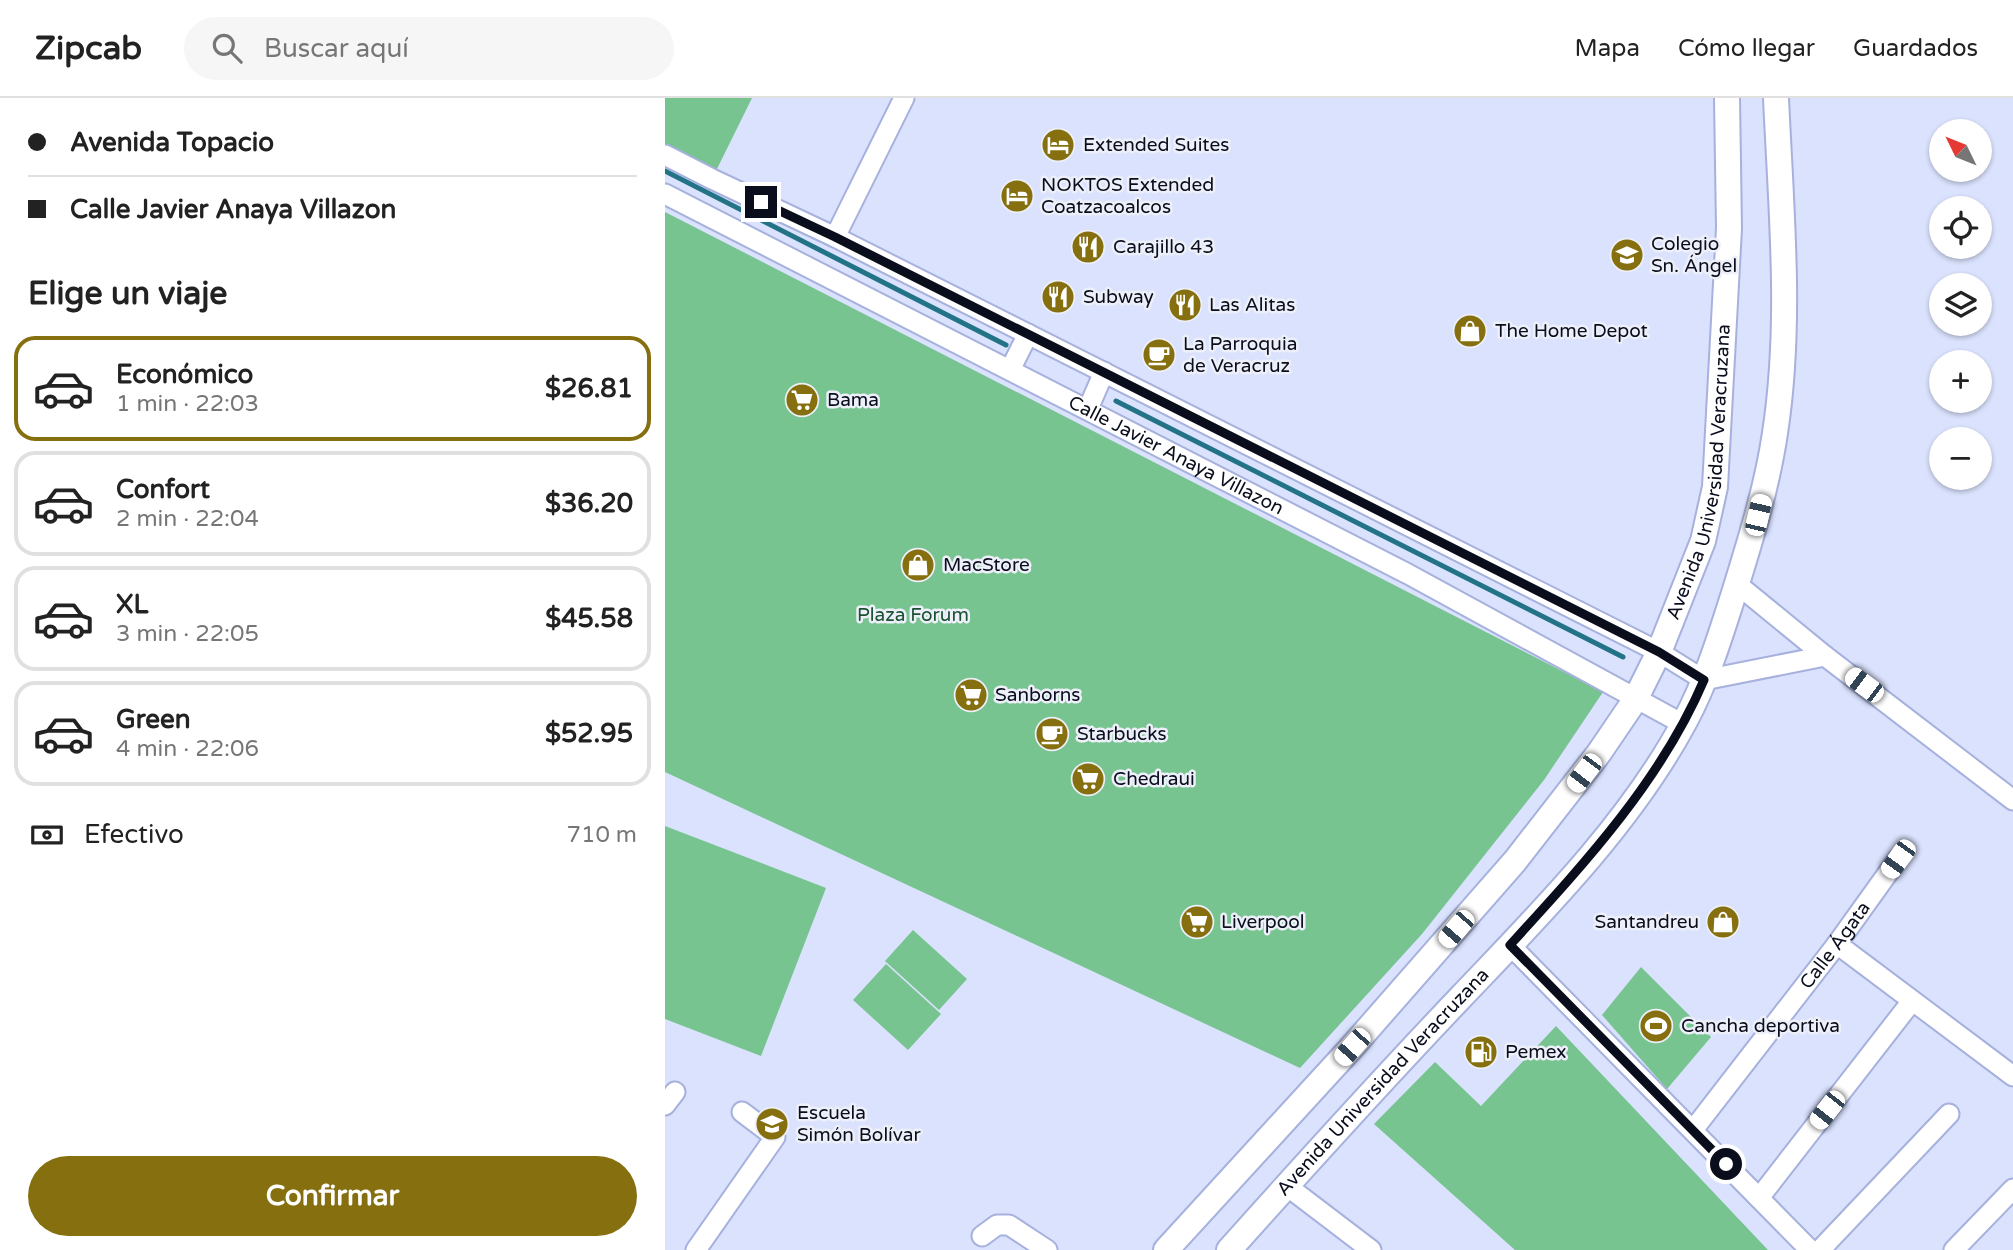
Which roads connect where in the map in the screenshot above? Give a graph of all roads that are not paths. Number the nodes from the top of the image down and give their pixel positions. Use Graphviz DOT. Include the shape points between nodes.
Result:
graph roads {
  1 [pos="904,98"];
  2 [pos="1727,98"];
  3 [pos="1776,98"];
  4 [pos="665,155"];
  5 [pos="665,194"];
  6 [pos="835,237"];
  7 [pos="1028,334"];
  8 [pos="1010,369"];
  9 [pos="1104,372"];
  10 [pos="1088,410"];
  11 [pos="1737,584"];
  12 [pos="1659,652"];
  13 [pos="1825,656"];
  14 [pos="1704,680"];
  15 [pos="1635,700"];
  16 [pos="1683,724"];
  17 [pos="2013,800"];
  18 [pos="1898,859"];
  19 [pos="1837,944"];
  20 [pos="1510,945"];
  21 [pos="1912,1001"];
  22 [pos="2013,1076"];
  23 [pos="742,1112"];
  24 [pos="1949,1114"];
  25 [pos="1693,1130"];
  26 [pos="1287,1186"];
  27 [pos="2013,1189"];
  28 [pos="1759,1198"];
  29 [pos="982,1236"];
  30 [pos="1036,1247"];
  31 [pos="696,1250"];
  32 [pos="1166,1250"];
  33 [pos="1229,1250"];
  34 [pos="1371,1250"];
  35 [pos="1810,1250"];
  36 [pos="1820,1250"];
  37 [pos="1954,1250"];
  1 -- 6 [label="street"];
  2 -- 12 [label="main road, Avenida Universidad Veracruzana" via="1729,228 1715,487 1703,541"];
  3 -- 11 [label="main road, Avenida Universidad Veracruzana" via="1785,263 1784,350 1769,468"];
  4 -- 6 [label="street"];
  5 -- 8 [label="street, Calle Javier Anaya Villazon"];
  6 -- 7 [label="street"];
  7 -- 8 [label="street"];
  7 -- 9 [label="street"];
  8 -- 10 [label="street, Calle Javier Anaya Villazon"];
  9 -- 10 [label="street"];
  9 -- 12 [label="street"];
  10 -- 15 [label="street, Calle Javier Anaya Villazon" via="1408,573"];
  11 -- 13 [label="street"];
  11 -- 14 [label="main road, Avenida Universidad Veracruzana"];
  12 -- 14 [label="street"];
  12 -- 15 [label="main road, Avenida Universidad Veracruzana"];
  13 -- 14 [label="street"];
  13 -- 17 [label="street"];
  14 -- 16 [label="main road, Avenida Universidad Veracruzana"];
  15 -- 16 [label="street, Calle Javier Anaya Villazon"];
  15 -- 32 [label="main road, Avenida Universidad Veracruzana" via="1507,870"];
  16 -- 20 [label="main road, Avenida Universidad Veracruzana" via="1618,821"];
  18 -- 19 [label="street, Calle Ágata"];
  19 -- 21 [label="street"];
  19 -- 25 [label="street, Calle Ágata"];
  20 -- 25 [label="street"];
  20 -- 26 [label="main road, Avenida Universidad Veracruzana"];
  21 -- 22 [label="street"];
  21 -- 28 [label="street"];
  23 -- 31 [label="street" via="775,1136"];
  24 -- 36 [label="street"];
  25 -- 28 [label="street"];
  26 -- 33 [label="main road, Avenida Universidad Veracruzana"];
  26 -- 34 [label="street"];
  27 -- 37 [label="street"];
  28 -- 35 [label="street"];
  29 -- 30 [label="street" via="1003,1224"];
}
